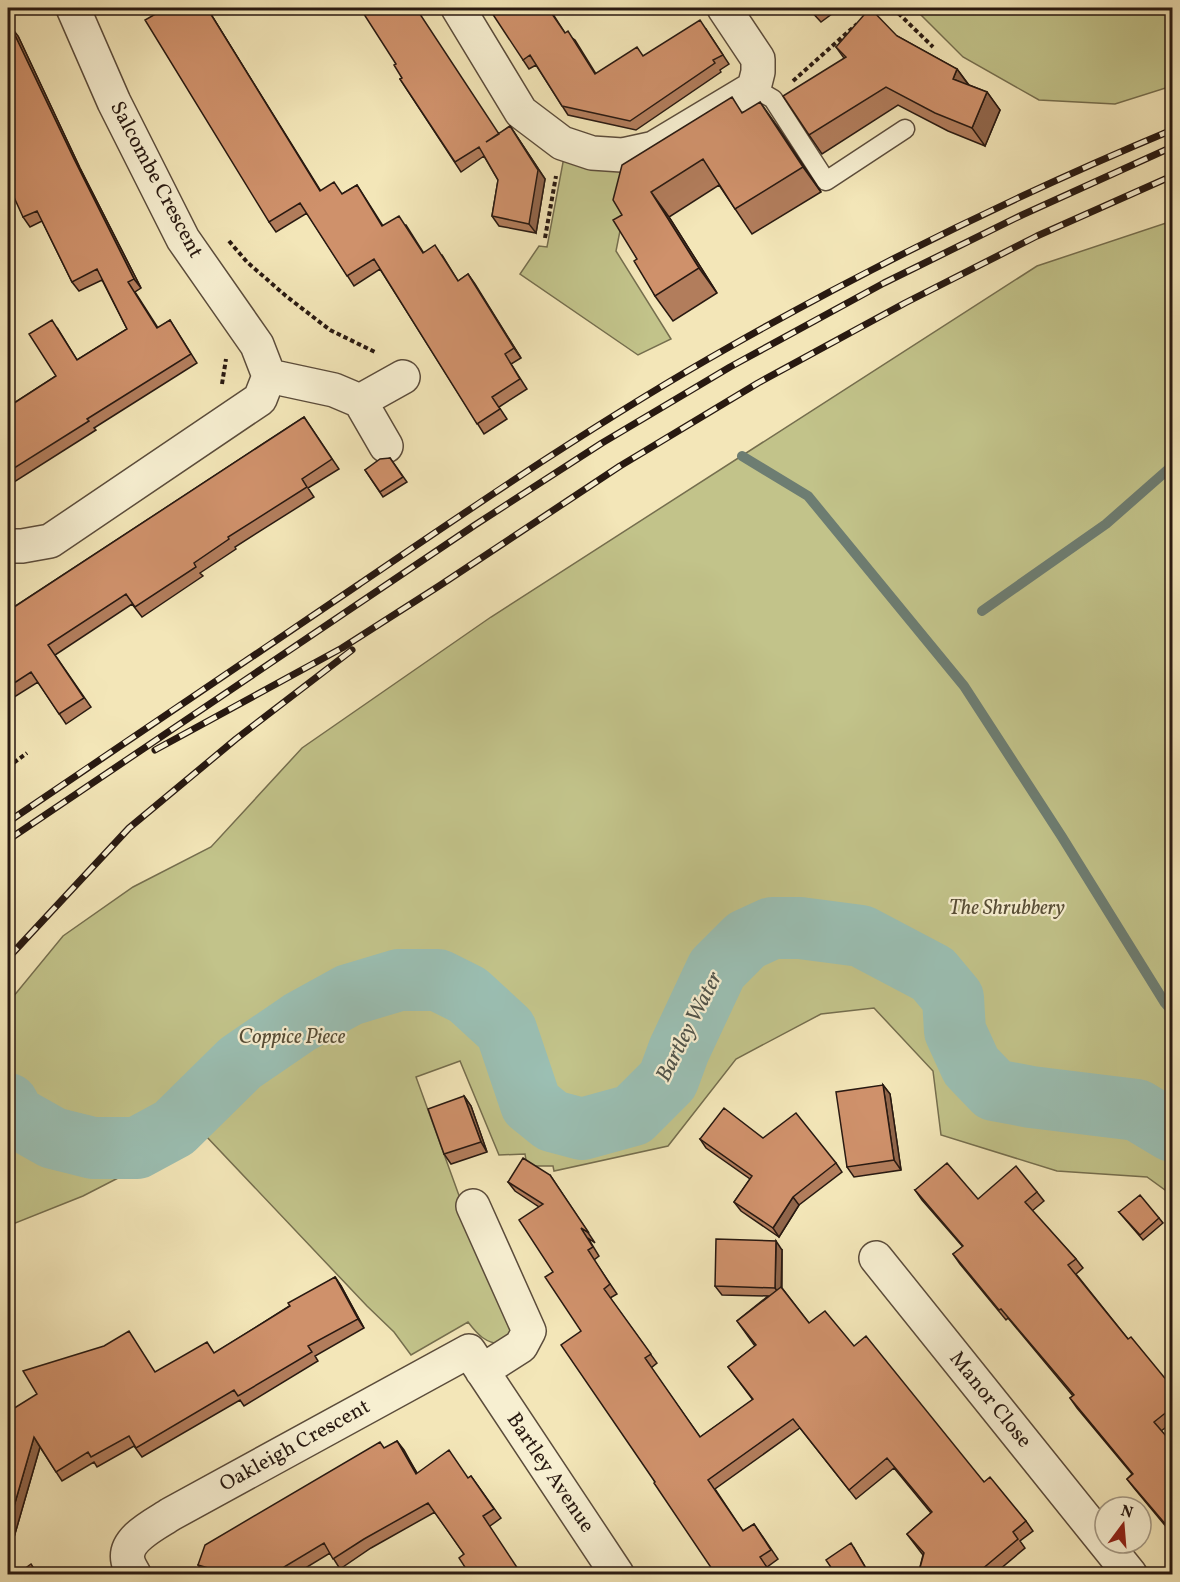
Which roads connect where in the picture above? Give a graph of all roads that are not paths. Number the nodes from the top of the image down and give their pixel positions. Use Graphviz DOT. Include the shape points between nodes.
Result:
graph roads {
  1 [pos="73,8"];
  2 [pos="458,8"];
  3 [pos="724,8"];
  4 [pos="763,93"];
  5 [pos="905,129"];
  6 [pos="269,376"];
  7 [pos="403,377"];
  8 [pos="360,401"];
  9 [pos="386,446"];
  10 [pos="8,546"];
  11 [pos="473,1206"];
  12 [pos="876,1258"];
  13 [pos="476,1361"];
  14 [pos="1093,1528"];
  15 [pos="1114,1555"];
  16 [pos="122,1556"];
  17 [pos="617,1575"];
  18 [pos="1130,1575"];
  1 -- 6 [label="street, Salcombe Crescent" via="114,102 183,238 257,345"];
  2 -- 4 [label="street" via="521,112 562,143 592,153 622,154 654,148"];
  3 -- 4 [label="street" via="758,59"];
  4 -- 5 [label="lane" via="826,181"];
  6 -- 8 [label="street" via="334,390"];
  6 -- 10 [label="street" via="260,399 50,541"];
  7 -- 8 [label="street"];
  8 -- 9 [label="street"];
  11 -- 13 [label="street" via="529,1331 521,1346"];
  12 -- 14 [label="street, Manor Close"];
  13 -- 16 [label="street, Oakleigh Crescent" via="171,1514 133,1542"];
  13 -- 17 [label="street, Bartley Avenue"];
  15 -- 18 [label="street, Manor Close"];
}
